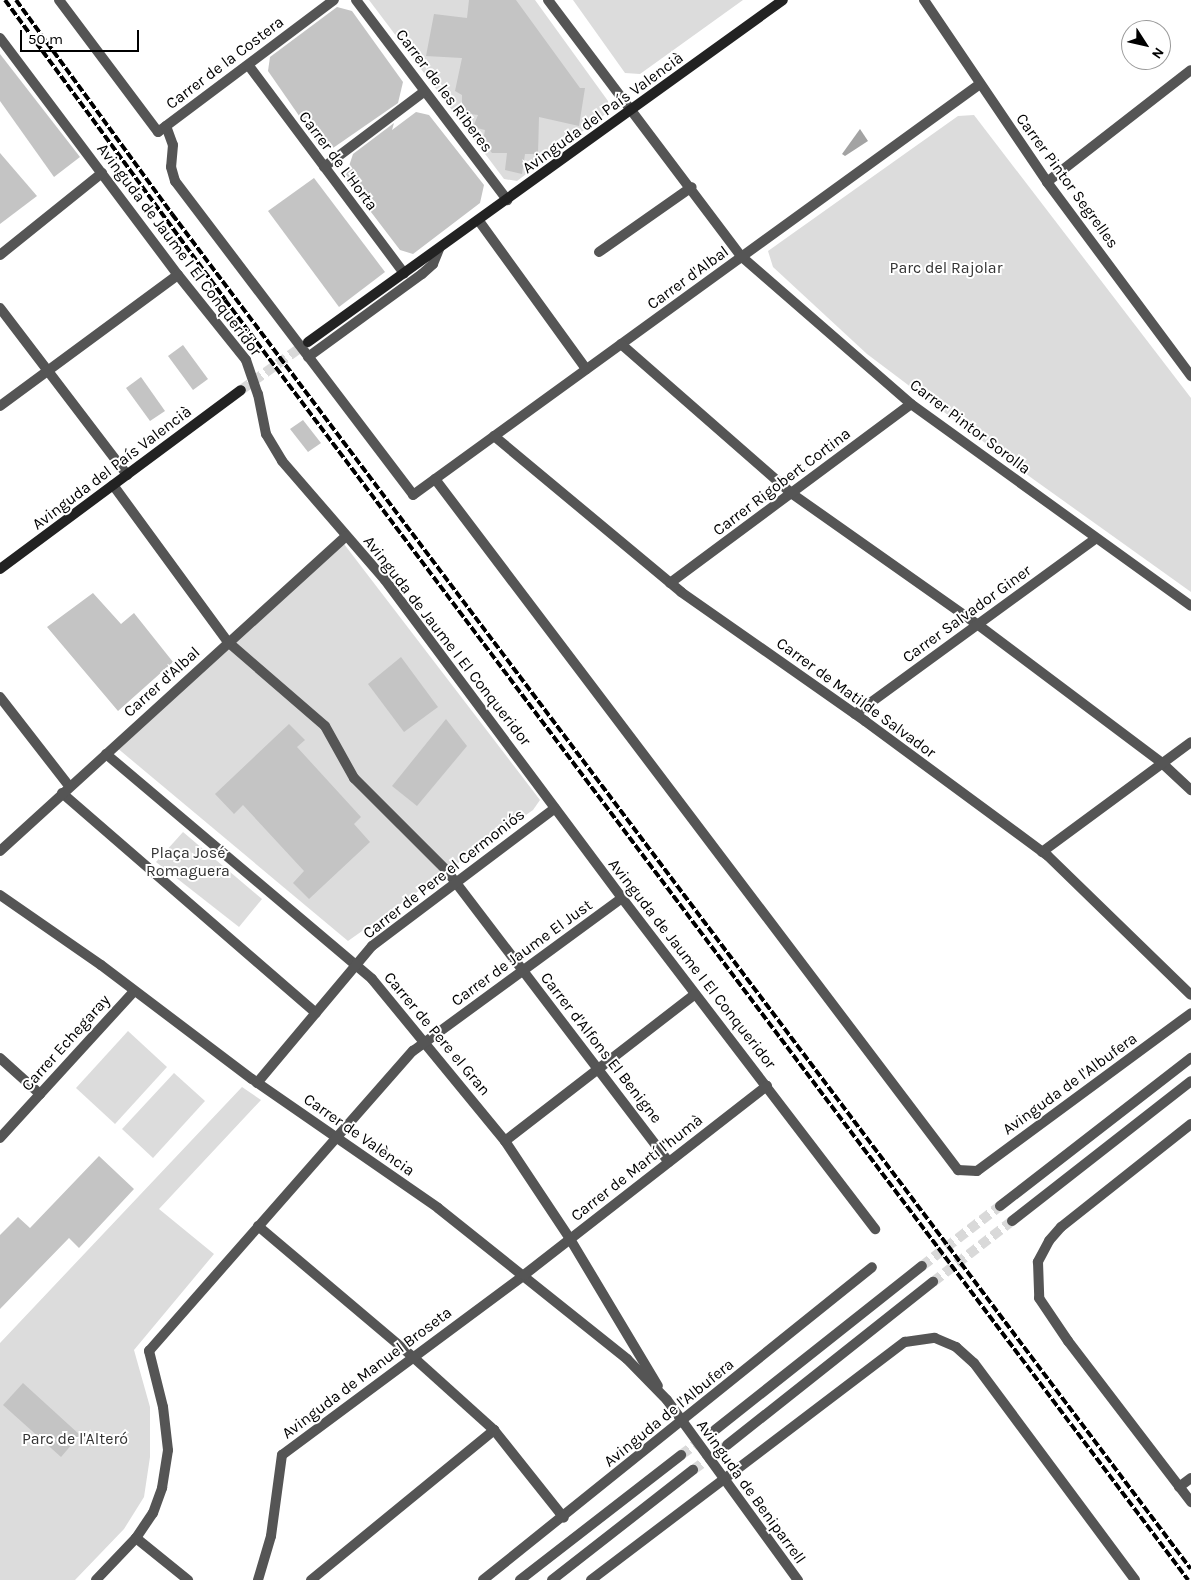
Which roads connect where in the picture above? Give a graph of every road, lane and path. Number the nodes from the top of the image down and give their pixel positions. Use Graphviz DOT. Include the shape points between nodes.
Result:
graph roads {
  1 [pos="59,0"];
  2 [pos="334,0"];
  3 [pos="356,0"];
  4 [pos="548,0"];
  5 [pos="784,0"];
  6 [pos="924,0"];
  7 [pos="0,38"];
  8 [pos="249,66"];
  9 [pos="1191,70"];
  10 [pos="980,84"];
  11 [pos="425,91"];
  12 [pos="631,111"];
  13 [pos="162,129"];
  14 [pos="324,167"];
  15 [pos="102,173"];
  16 [pos="1047,182"];
  17 [pos="692,187"];
  18 [pos="507,200"];
  19 [pos="479,221"];
  20 [pos="439,249"];
  21 [pos="600,252"];
  22 [pos="0,255"];
  23 [pos="742,257"];
  24 [pos="404,273"];
  25 [pos="178,275"];
  26 [pos="0,308"];
  27 [pos="308,342"];
  28 [pos="621,344"];
  29 [pos="308,357"];
  30 [pos="586,369"];
  31 [pos="48,371"];
  32 [pos="1191,376"];
  33 [pos="241,390"];
  34 [pos="911,404"];
  35 [pos="0,406"];
  36 [pos="494,436"];
  37 [pos="128,475"];
  38 [pos="435,479"];
  39 [pos="113,485"];
  40 [pos="791,494"];
  41 [pos="346,536"];
  42 [pos="1096,538"];
  43 [pos="0,569"];
  44 [pos="670,583"];
  45 [pos="1191,606"];
  46 [pos="978,624"];
  47 [pos="228,642"];
  48 [pos="0,698"];
  49 [pos="855,714"];
  50 [pos="1191,742"];
  51 [pos="106,754"];
  52 [pos="1162,763"];
  53 [pos="66,789"];
  54 [pos="1191,790"];
  55 [pos="555,808"];
  56 [pos="0,851"];
  57 [pos="1042,852"];
  58 [pos="454,881"];
  59 [pos="0,895"];
  60 [pos="622,898"];
  61 [pos="356,965"];
  62 [pos="522,970"];
  63 [pos="134,991"];
  64 [pos="695,994"];
  65 [pos="1191,995"];
  66 [pos="316,1013"];
  67 [pos="1191,1013"];
  68 [pos="425,1042"];
  69 [pos="0,1058"];
  70 [pos="1191,1058"];
  71 [pos="600,1070"];
  72 [pos="1191,1081"];
  73 [pos="257,1083"];
  74 [pos="768,1086"];
  75 [pos="40,1094"];
  76 [pos="1191,1124"];
  77 [pos="0,1138"];
  78 [pos="336,1139"];
  79 [pos="505,1140"];
  80 [pos="668,1162"];
  81 [pos="1000,1206"];
  82 [pos="1012,1220"];
  83 [pos="258,1226"];
  84 [pos="875,1229"];
  85 [pos="570,1239"];
  86 [pos="922,1266"];
  87 [pos="872,1267"];
  88 [pos="524,1275"];
  89 [pos="933,1282"];
  90 [pos="413,1357"];
  91 [pos="667,1400"];
  92 [pos="681,1422"];
  93 [pos="494,1430"];
  94 [pos="715,1430"];
  95 [pos="727,1445"];
  96 [pos="681,1455"];
  97 [pos="693,1470"];
  98 [pos="1191,1478"];
  99 [pos="724,1479"];
  100 [pos="1179,1487"];
  101 [pos="1191,1502"];
  102 [pos="564,1518"];
  103 [pos="136,1538"];
  104 [pos="96,1580"];
  105 [pos="188,1580"];
  106 [pos="258,1580"];
  107 [pos="311,1580"];
  108 [pos="483,1580"];
  109 [pos="520,1580"];
  110 [pos="552,1580"];
  111 [pos="591,1580"];
  112 [pos="798,1580"];
  113 [pos="1135,1580"];
  1 -- 13 [label="street"];
  2 -- 8 [label="street, Carrer de la Costera"];
  3 -- 11 [label="street, Carrer de les Riberes"];
  4 -- 12 [label="street, Carrer Pintor Sorolla"];
  5 -- 12 [label="street, Avinguda del País Valencià"];
  6 -- 10 [label="street, Carrer Pintor Segrelles"];
  7 -- 15 [label="street, Avinguda de Jaume I El Conqueridor"];
  8 -- 13 [label="street, Carrer de la Costera"];
  8 -- 14 [label="street, Carrer de L'Horta"];
  9 -- 16 [label="street"];
  10 -- 16 [label="street, Carrer Pintor Segrelles"];
  10 -- 23 [label="street, Carrer d'Albal"];
  11 -- 14 [label="street"];
  11 -- 18 [label="street, Carrer de les Riberes"];
  12 -- 17 [label="street, Carrer Pintor Sorolla"];
  12 -- 18 [label="street, Avinguda del País Valencià"];
  13 -- 29 [label="street" via="173,145 171,167 175,181"];
  14 -- 24 [label="street, Carrer de L'Horta"];
  15 -- 22 [label="street"];
  15 -- 25 [label="street, Avinguda de Jaume I El Conqueridor"];
  16 -- 32 [label="street, Carrer Pintor Segrelles"];
  17 -- 21 [label="street"];
  17 -- 23 [label="street, Carrer Pintor Sorolla"];
  18 -- 19 [label="street, Avinguda del País Valencià"];
  19 -- 20 [label="street, Avinguda del País Valencià"];
  19 -- 30 [label="street"];
  20 -- 24 [label="street, Avinguda del País Valencià"];
  20 -- 29 [label="street, Avinguda del País Valencià" via="433,264 422,274"];
  23 -- 28 [label="street, Carrer d'Albal"];
  23 -- 34 [label="street, Carrer Pintor Sorolla"];
  24 -- 27 [label="street, Avinguda del País Valencià"];
  25 -- 31 [label="street"];
  25 -- 41 [label="street, Avinguda de Jaume I El Conqueridor" via="246,360 258,394 266,434 282,461"];
  26 -- 31 [label="street"];
  28 -- 30 [label="street, Carrer d'Albal"];
  28 -- 40 [label="street"];
  29 -- 38 [label="street, Carrer d'Albal" via="413,495"];
  30 -- 36 [label="street, Carrer d'Albal"];
  31 -- 35 [label="street"];
  31 -- 37 [label="street"];
  33 -- 37 [label="street, Avinguda del País Valencià"];
  34 -- 40 [label="street, Carrer Rigobert Cortina"];
  34 -- 42 [label="street, Carrer Pintor Sorolla"];
  36 -- 38 [label="street, Carrer d'Albal"];
  36 -- 44 [label="street, Carrer de Matilde Salvador"];
  37 -- 39 [label="street, Avinguda del País Valencià"];
  38 -- 67 [label="street, Avinguda de l'Albufera" via="952,1164 965,1172 977,1171"];
  39 -- 43 [label="street, Avinguda del País Valencià"];
  39 -- 47 [label="street, Carrer d'Alfons El Benigne"];
  40 -- 44 [label="street, Carrer Rigobert Cortina"];
  40 -- 46 [label="street"];
  41 -- 47 [label="street, Carrer d'Albal"];
  41 -- 55 [label="street, Avinguda de Jaume I El Conqueridor" via="385,580"];
  42 -- 45 [label="street, Carrer Pintor Sorolla"];
  42 -- 46 [label="street, Carrer Salvador Giner"];
  44 -- 49 [label="street, Carrer de Matilde Salvador"];
  46 -- 49 [label="street, Carrer Salvador Giner"];
  46 -- 52 [label="street"];
  47 -- 51 [label="street, Carrer d'Albal"];
  47 -- 58 [label="street, Carrer d'Alfons El Benigne" via="325,726 354,778"];
  48 -- 53 [label="street"];
  49 -- 57 [label="street, Carrer de Matilde Salvador"];
  50 -- 52 [label="street"];
  51 -- 53 [label="street, Carrer d'Albal"];
  51 -- 61 [label="street, Carrer de Pere el Gran"];
  52 -- 54 [label="street"];
  52 -- 57 [label="street"];
  53 -- 56 [label="street, Carrer d'Albal"];
  53 -- 66 [label="street"];
  55 -- 58 [label="street, Carrer de Pere el Cermoniós"];
  55 -- 60 [label="street, Avinguda de Jaume I El Conqueridor"];
  57 -- 65 [label="street, Carrer de Matilde Salvador"];
  58 -- 61 [label="street, Carrer de Pere el Cermoniós" via="372,946"];
  58 -- 62 [label="street, Carrer d'Alfons El Benigne"];
  59 -- 63 [label="street, Carrer de València"];
  60 -- 62 [label="street, Carrer de Jaume El Just"];
  60 -- 64 [label="street, Avinguda de Jaume I El Conqueridor"];
  61 -- 66 [label="street, Carrer de Pere el Cermoniós"];
  61 -- 68 [label="street, Carrer de Pere el Gran" via="372,979"];
  62 -- 68 [label="street, Carrer de Jaume El Just"];
  62 -- 71 [label="street, Carrer d'Alfons El Benigne"];
  63 -- 73 [label="street, Carrer de València"];
  63 -- 75 [label="street, Carrer Echegaray"];
  64 -- 71 [label="street"];
  64 -- 74 [label="street, Avinguda de Jaume I El Conqueridor"];
  66 -- 73 [label="street, Carrer de Pere el Cermoniós"];
  68 -- 78 [label="street, Carrer de Jaume El Just" via="413,1051"];
  68 -- 79 [label="street, Carrer de Pere el Gran"];
  69 -- 75 [label="street"];
  70 -- 81 [label="street"];
  71 -- 79 [label="street"];
  71 -- 80 [label="street, Carrer d'Alfons El Benigne"];
  72 -- 82 [label="street"];
  73 -- 78 [label="street, Carrer de València"];
  74 -- 80 [label="street, Carrer de Martí l'humà"];
  74 -- 84 [label="street, Avinguda de Jaume I El Conqueridor"];
  75 -- 77 [label="street, Carrer Echegaray"];
  76 -- 100 [label="street" via="1061,1227 1038,1262 1039,1298"];
  78 -- 83 [label="street, Carrer de Jaume El Just"];
  78 -- 88 [label="street, Carrer de València" via="438,1208"];
  79 -- 85 [label="street, Carrer de Pere el Gran"];
  80 -- 85 [label="street, Carrer de Martí l'humà"];
  83 -- 90 [label="street"];
  83 -- 103 [label="street, Carrer de Jaume El Just" via="149,1351 163,1407 168,1450 162,1488 152,1513"];
  85 -- 88 [label="street, Carrer de Martí l'humà"];
  85 -- 91 [label="street, Carrer de Pere el Gran"];
  86 -- 94 [label="street"];
  87 -- 92 [label="street, Avinguda de l'Albufera"];
  88 -- 90 [label="street, Avinguda de Manuel Broseta"];
  88 -- 91 [label="street, Carrer de València" via="627,1360"];
  89 -- 95 [label="street"];
  90 -- 93 [label="street"];
  90 -- 106 [label="street, Avinguda de Manuel Broseta" via="282,1455 271,1536"];
  91 -- 92 [label="street, Carrer de València"];
  92 -- 99 [label="street, Avinguda de Beniparrell"];
  92 -- 102 [label="street, Avinguda de l'Albufera"];
  93 -- 102 [label="street"];
  93 -- 107 [label="street"];
  96 -- 109 [label="street"];
  97 -- 110 [label="street"];
  98 -- 100 [label="street"];
  99 -- 111 [label="street"];
  99 -- 112 [label="street, Avinguda de Beniparrell"];
  99 -- 113 [label="street" via="905,1342 935,1338 956,1347 974,1364"];
  100 -- 101 [label="street"];
  102 -- 108 [label="street, Avinguda de l'Albufera"];
  103 -- 104 [label="street"];
  103 -- 105 [label="street"];
}
